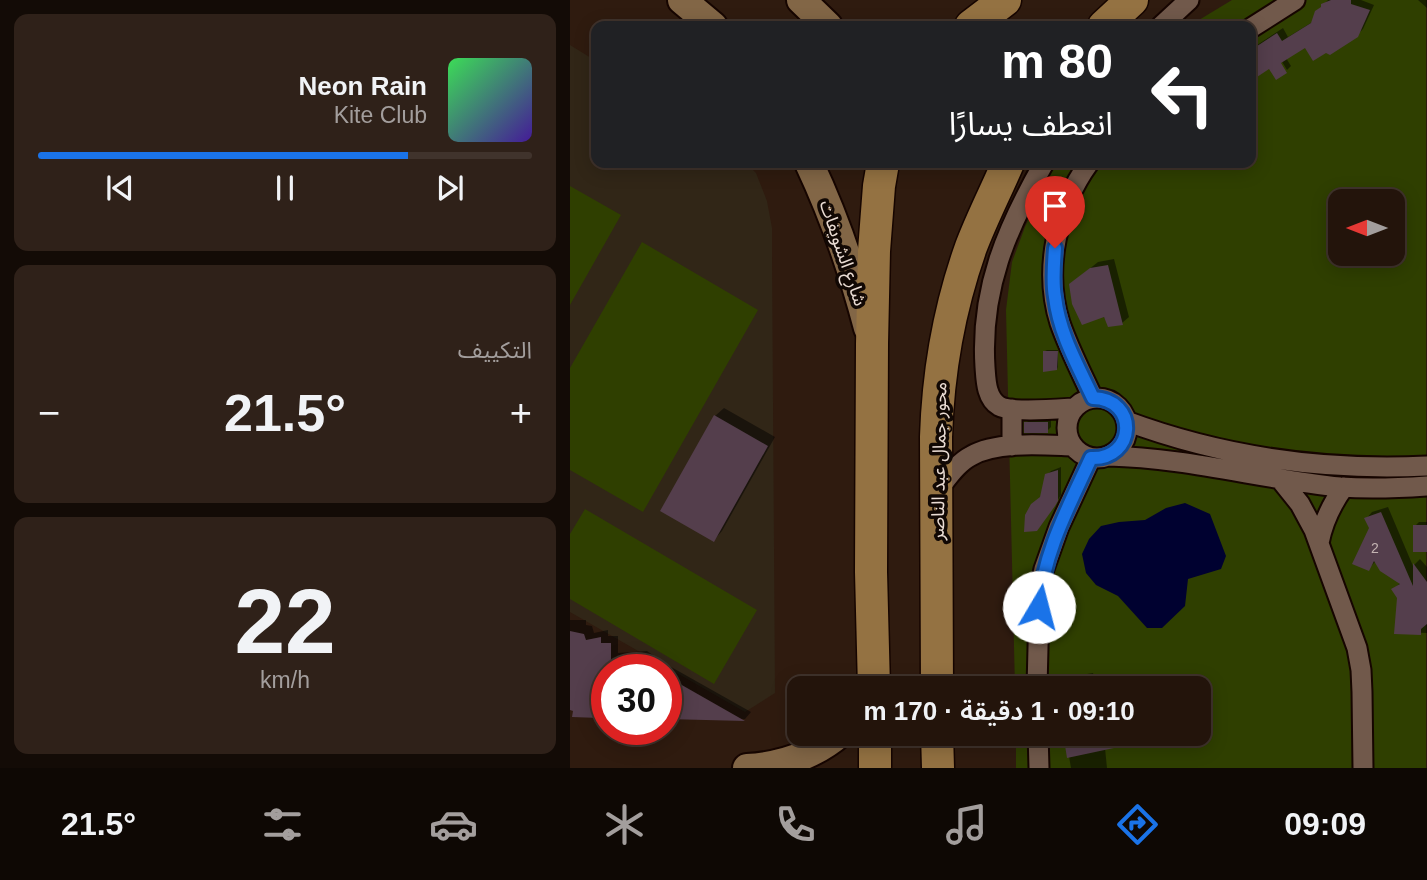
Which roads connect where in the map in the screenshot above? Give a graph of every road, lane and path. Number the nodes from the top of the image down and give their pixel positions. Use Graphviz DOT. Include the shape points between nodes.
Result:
graph roads {
  1 [pos="682,0"];
  2 [pos="801,0"];
  3 [pos="1005,0"];
  4 [pos="1132,0"];
  5 [pos="1189,0"];
  6 [pos="1295,0"];
  7 [pos="707,21"];
  8 [pos="823,21"];
  9 [pos="978,21"];
  10 [pos="1109,21"];
  11 [pos="1166,21"];
  12 [pos="1256,25"];
  13 [pos="811,168"];
  14 [pos="882,168"];
  15 [pos="1006,168"];
  16 [pos="1041,168"];
  17 [pos="1086,168"];
  18 [pos="872,344"];
  19 [pos="1093,398"];
  20 [pos="1074,408"];
  21 [pos="1012,409"];
  22 [pos="1126,421"];
  23 [pos="1012,446"];
  24 [pos="1072,446"];
  25 [pos="1100,457"];
  26 [pos="1426,466"];
  27 [pos="1280,479"];
  28 [pos="1426,486"];
  29 [pos="1344,487"];
  30 [pos="937,491"];
  31 [pos="1319,543"];
  32 [pos="874,676"];
  33 [pos="937,676"];
  34 [pos="1037,676"];
  35 [pos="822,746"];
  36 [pos="875,746"];
  37 [pos="938,746"];
  38 [pos="1038,746"];
  39 [pos="747,768"];
  40 [pos="875,768"];
  41 [pos="938,768"];
  42 [pos="1039,768"];
  43 [pos="1363,768"];
  1 -- 7 [label="main road"];
  2 -- 8 [label="main road"];
  3 -- 9 [label="main road"];
  4 -- 10 [label="main road"];
  5 -- 11 [label="street"];
  6 -- 12 [label="street"];
  13 -- 18 [label="main road, شارع الشويفات" via="849,265"];
  14 -- 18 [label="main road"];
  15 -- 30 [label="main road, محور جمال عبد الناصر" via="972,245 944,346"];
  16 -- 21 [label="street" via="999,256 986,317 988,388 995,402"];
  17 -- 19 [label="street" via="1059,226 1053,272 1059,321"];
  18 -- 32 [label="main road"];
  19 -- 20 [label="street"];
  19 -- 22 [label="street" via="1110,401"];
  20 -- 21 [label="street"];
  20 -- 24 [label="street" via="1067,427"];
  21 -- 23 [label="street"];
  22 -- 25 [label="street" via="1127,432 1118,450"];
  22 -- 26 [label="street" via="1223,451 1282,461 1351,467"];
  23 -- 24 [label="street"];
  23 -- 30 [label="street" via="971,455"];
  24 -- 25 [label="street"];
  25 -- 27 [label="street" via="1159,458"];
  25 -- 34 [label="street" via="1059,527 1044,569"];
  27 -- 29 [label="street"];
  27 -- 31 [label="street" via="1308,517"];
  28 -- 29 [label="street"];
  29 -- 31 [label="street" via="1330,508"];
  30 -- 33 [label="main road, محور جمال عبد الناصر"];
  31 -- 43 [label="street" via="1361,670"];
  35 -- 39 [label="main road" via="805,756"];
  36 -- 40 [label="main road"];
  37 -- 41 [label="main road"];
  38 -- 42 [label="street"];
}
